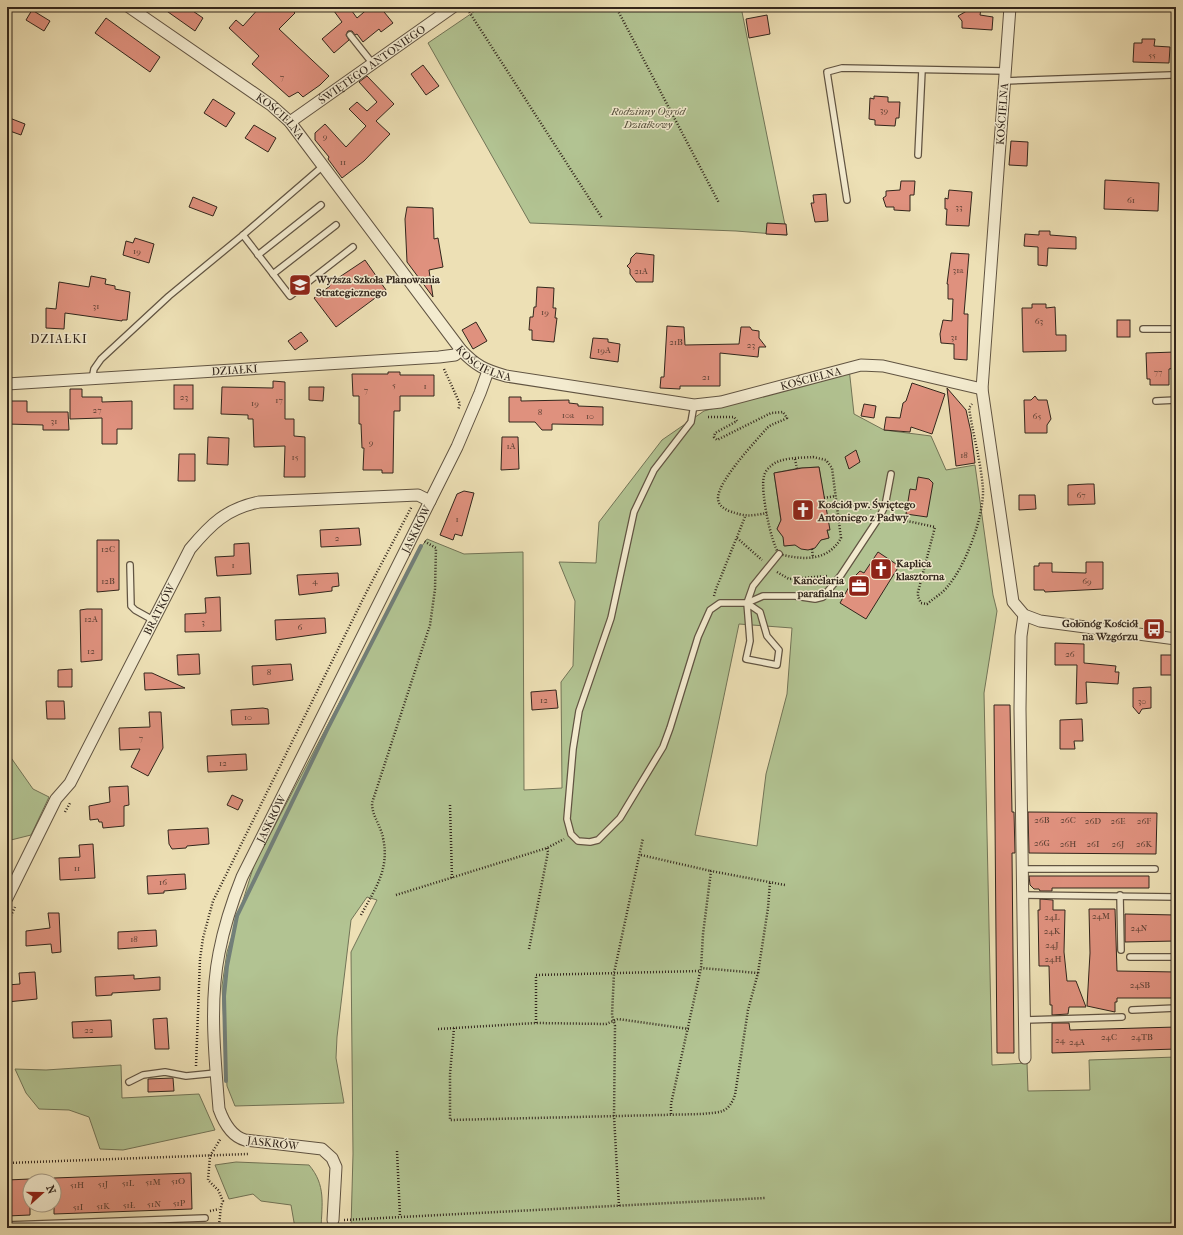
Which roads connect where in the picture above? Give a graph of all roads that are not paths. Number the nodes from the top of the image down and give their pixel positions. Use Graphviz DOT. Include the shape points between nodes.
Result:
graph roads {
  1 [pos="128,7"];
  2 [pos="454,7"];
  3 [pos="1010,7"];
  4 [pos="350,35"];
  5 [pos="373,64"];
  6 [pos="922,70"];
  7 [pos="1171,75"];
  8 [pos="1005,76"];
  9 [pos="290,122"];
  10 [pos="918,155"];
  11 [pos="323,166"];
  12 [pos="846,200"];
  13 [pos="321,205"];
  14 [pos="336,225"];
  15 [pos="243,235"];
  16 [pos="353,246"];
  17 [pos="258,255"];
  18 [pos="273,274"];
  19 [pos="1143,329"];
  20 [pos="1176,330"];
  21 [pos="461,350"];
  22 [pos="488,371"];
  23 [pos="92,380"];
  24 [pos="7,384"];
  25 [pos="982,389"];
  26 [pos="1176,400"];
  27 [pos="1156,401"];
  28 [pos="694,405"];
  29 [pos="891,474"];
  30 [pos="430,501"];
  31 [pos="779,554"];
  32 [pos="130,565"];
  33 [pos="747,602"];
  34 [pos="1024,615"];
  35 [pos="154,620"];
  36 [pos="1176,639"];
  37 [pos="1022,869"];
  38 [pos="1155,869"];
  39 [pos="1022,895"];
  40 [pos="1120,895"];
  41 [pos="1176,897"];
  42 [pos="7,898"];
  43 [pos="1121,950"];
  44 [pos="1176,956"];
  45 [pos="1130,957"];
  46 [pos="1176,1008"];
  47 [pos="1132,1010"];
  48 [pos="1122,1016"];
  49 [pos="1025,1020"];
  50 [pos="1025,1058"];
  51 [pos="216,1073"];
  52 [pos="129,1082"];
  53 [pos="204,1218"];
  54 [pos="333,1220"];
  55 [pos="7,1225"];
  1 -- 9 [label="street, KOŚCIELNA" via="271,105"];
  2 -- 5 [label="street, ŚWIĘTEGO ANTONIEGO"];
  3 -- 8 [label="street, KOŚCIELNA"];
  4 -- 5 [label="lane"];
  5 -- 9 [label="street, ŚWIĘTEGO ANTONIEGO"];
  6 -- 8 [label="lane"];
  6 -- 10 [label="lane"];
  6 -- 12 [label="lane" via="842,68 827,72"];
  7 -- 8 [label="lane"];
  8 -- 25 [label="street, KOŚCIELNA"];
  9 -- 11 [label="street, KOŚCIELNA"];
  11 -- 15 [label="lane"];
  11 -- 21 [label="street, KOŚCIELNA"];
  13 -- 17 [label="lane"];
  14 -- 18 [label="lane"];
  15 -- 17 [label="lane"];
  15 -- 23 [label="lane" via="169,296 102,359 94,369"];
  16 -- 18 [label="lane" via="290,296"];
  17 -- 18 [label="lane"];
  19 -- 20 [label="lane"];
  21 -- 22 [label="street, KOŚCIELNA" via="472,363"];
  21 -- 23 [label="street, DZIAŁKI" via="455,355 439,357"];
  22 -- 28 [label="street, KOŚCIELNA" via="506,376"];
  22 -- 30 [label="street, JASKRÓW" via="457,447"];
  23 -- 24 [label="street, DZIAŁKI"];
  25 -- 28 [label="street, KOŚCIELNA" via="883,366 861,364 721,402"];
  25 -- 34 [label="street, KOŚCIELNA" via="1012,596 1016,607"];
  26 -- 27 [label="lane"];
  28 -- 33 [label="lane" via="691,422 654,470 637,505 611,618 577,719 568,824 570,834 578,841 594,841 622,816 665,743 698,637 712,607 724,602"];
  29 -- 33 [label="lane" via="885,506 880,516 841,575 823,597 815,600 795,596 763,596"];
  30 -- 35 [label="street, BRATKÓW" via="418,495 259,502 235,508 215,522 190,549"];
  30 -- 51 [label="street, JASKRÓW" via="242,877 228,914 218,955 215,999"];
  31 -- 33 [label="lane" via="753,586"];
  32 -- 35 [label="lane" via="131,606"];
  33 -- 33 [label="lane" via="750,641 746,659 777,665 778,650 767,636 760,612"];
  34 -- 36 [label="street" via="1040,621"];
  34 -- 37 [label="street" via="1020,663"];
  35 -- 42 [label="street, BRATKÓW" via="70,783 56,799"];
  37 -- 38 [label="lane"];
  37 -- 39 [label="street"];
  39 -- 40 [label="lane"];
  39 -- 49 [label="street"];
  40 -- 41 [label="lane"];
  40 -- 43 [label="lane"];
  44 -- 45 [label="lane"];
  46 -- 47 [label="lane"];
  48 -- 49 [label="lane"];
  49 -- 50 [label="street"];
  51 -- 52 [label="lane" via="186,1076 164,1072 143,1075"];
  51 -- 54 [label="street, JASKRÓW" via="219,1109 236,1136 245,1140 322,1149 332,1158 336,1167"];
  53 -- 55 [label="lane"];
}
